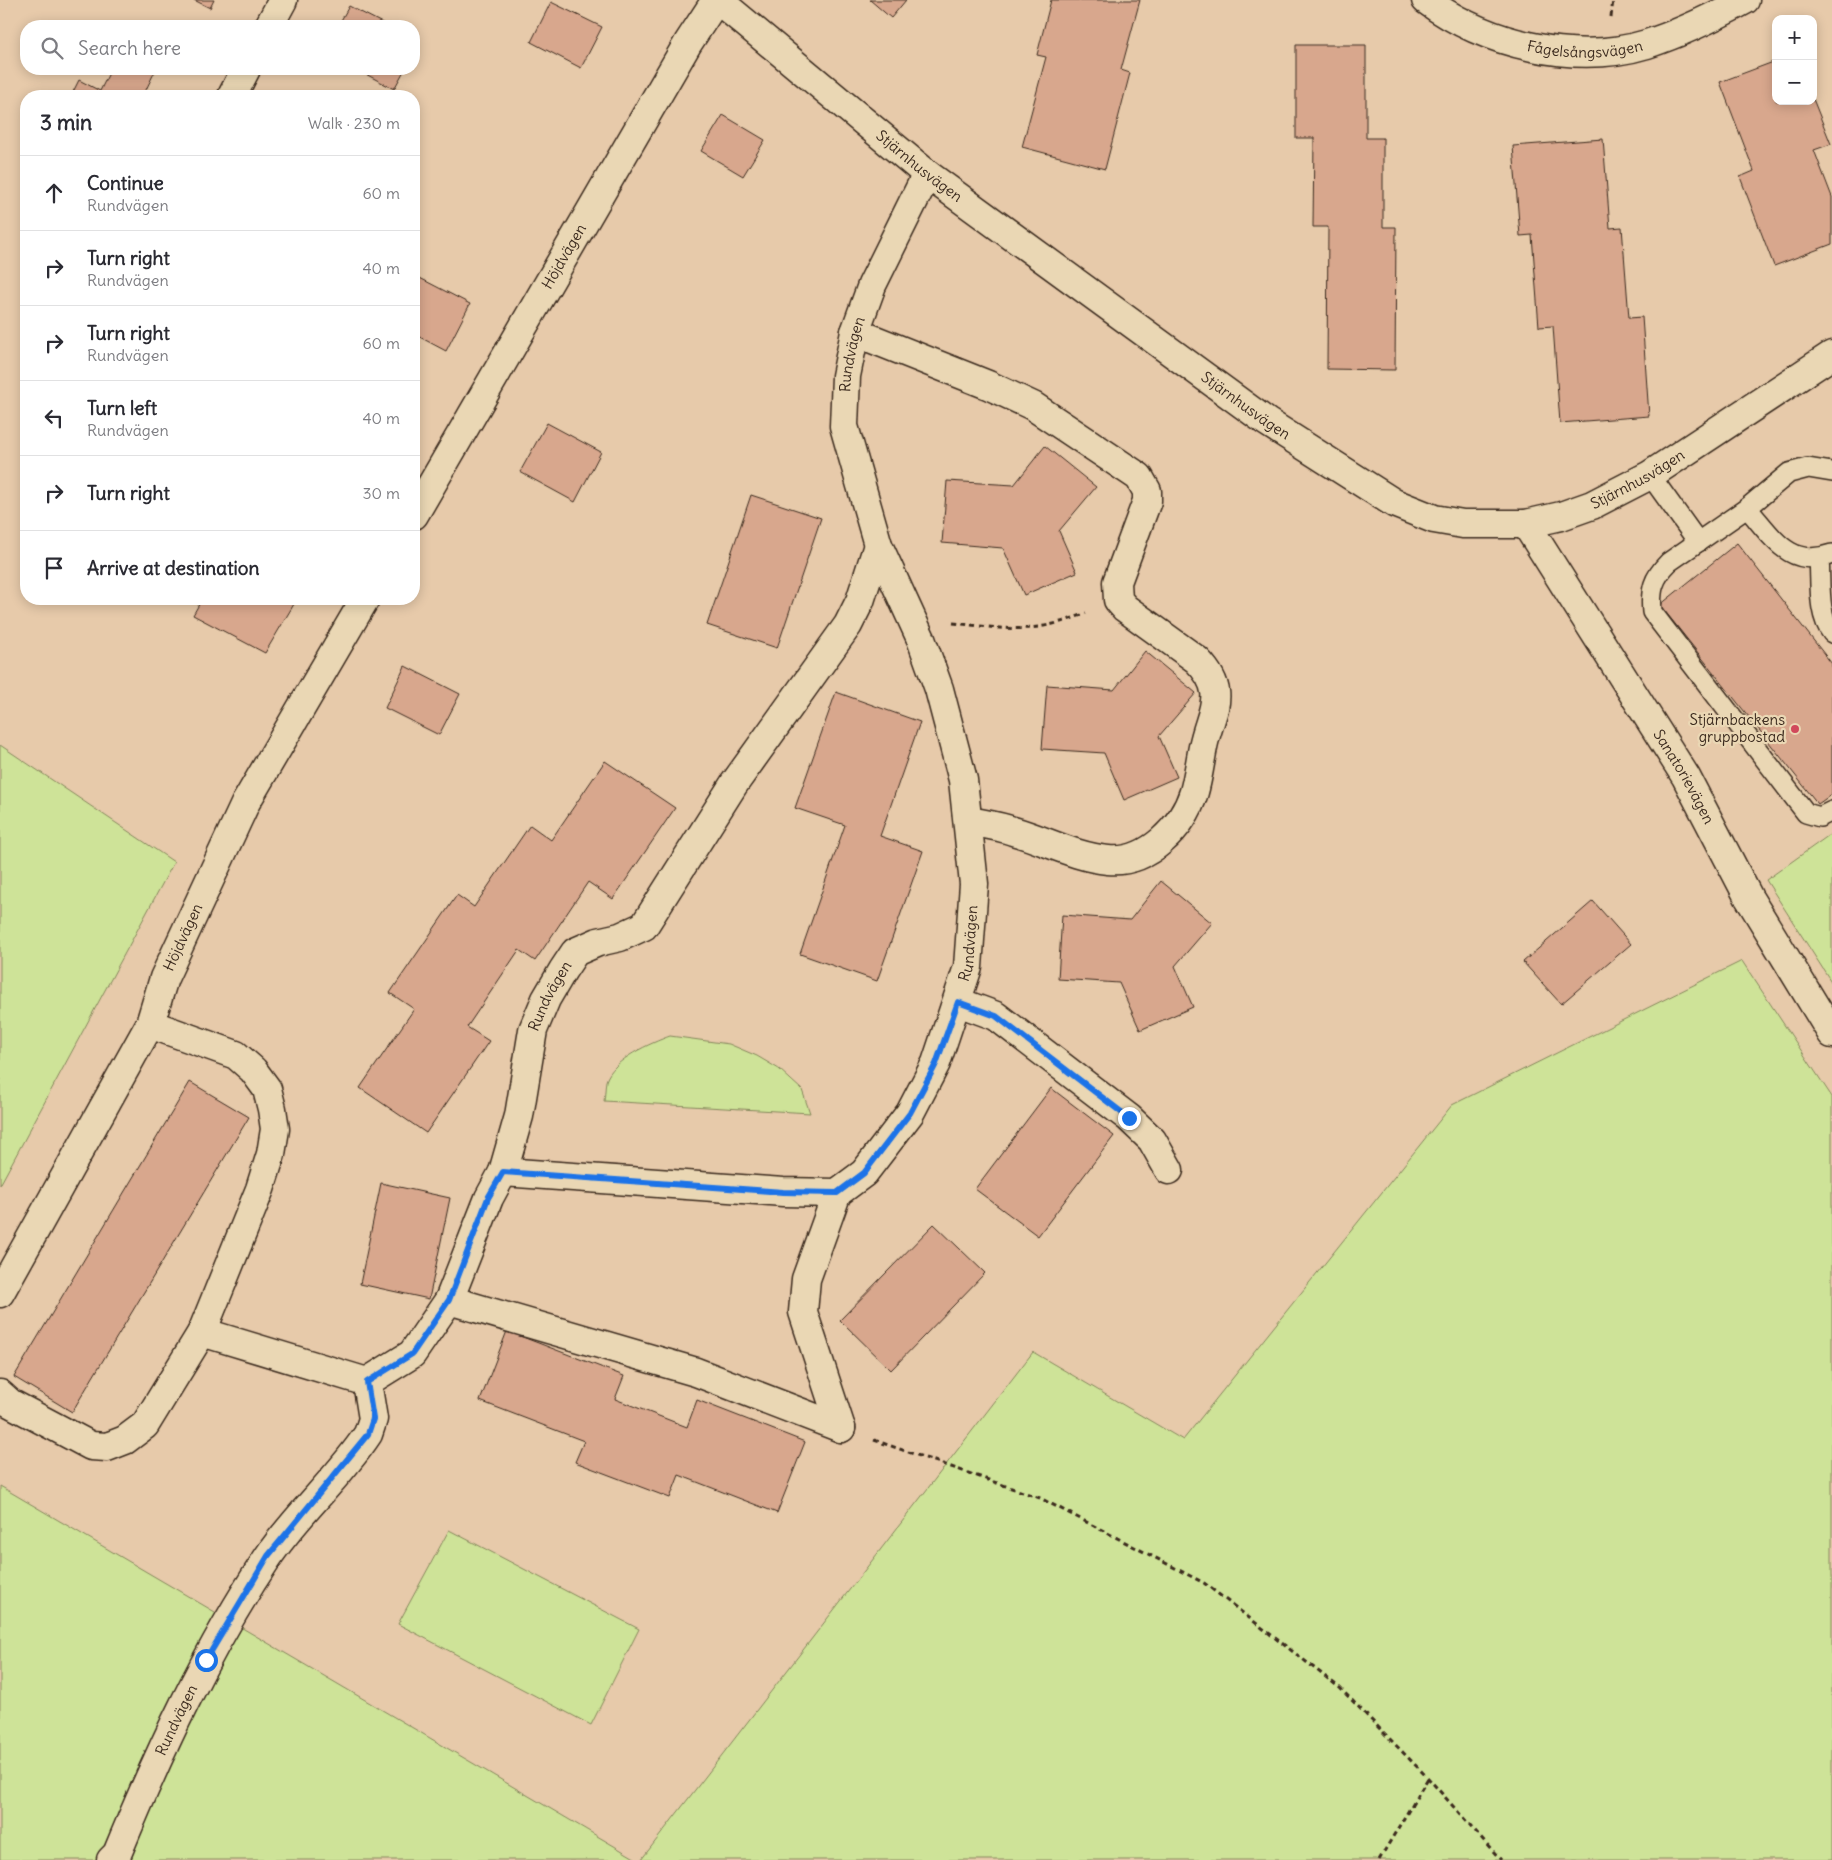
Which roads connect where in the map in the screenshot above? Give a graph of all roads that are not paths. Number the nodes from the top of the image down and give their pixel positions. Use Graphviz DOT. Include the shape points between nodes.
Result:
graph roads {
  1 [pos="283,0"];
  2 [pos="717,0"];
  3 [pos="1426,0"];
  4 [pos="1745,0"];
  5 [pos="272,20"];
  6 [pos="243,75"];
  7 [pos="235,90"];
  8 [pos="927,174"];
  9 [pos="855,332"];
  10 [pos="1832,355"];
  11 [pos="1832,472"];
  12 [pos="1650,475"];
  13 [pos="420,504"];
  14 [pos="1746,508"];
  15 [pos="1526,524"];
  16 [pos="1698,542"];
  17 [pos="878,545"];
  18 [pos="1826,556"];
  19 [pos="361,605"];
  20 [pos="1832,633"];
  21 [pos="1832,811"];
  22 [pos="969,821"];
  23 [pos="958,1002"];
  24 [pos="150,1024"];
  25 [pos="1832,1034"];
  26 [pos="1169,1170"];
  27 [pos="503,1172"];
  28 [pos="837,1193"];
  29 [pos="4,1286"];
  30 [pos="449,1300"];
  31 [pos="202,1332"];
  32 [pos="367,1382"];
  33 [pos="0,1394"];
  34 [pos="114,1857"];
  1 -- 5 [label="street"];
  2 -- 8 [label="street, Stjärnhusvägen"];
  2 -- 13 [label="street, Höjdvägen" via="683,52"];
  3 -- 4 [label="street, Fågelsångsvägen" via="1458,20 1500,38 1543,49 1575,52 1606,52 1646,44 1720,14"];
  6 -- 7 [label="street"];
  8 -- 9 [label="street, Rundvägen" via="872,285"];
  8 -- 15 [label="street, Stjärnhusvägen" via="1267,422 1394,503 1434,519 1463,524"];
  9 -- 17 [label="street, Rundvägen" via="846,376 844,426"];
  9 -- 22 [label="street" via="1033,406 1139,477 1147,491 1147,501 1117,582 1118,600 1197,660 1207,670 1216,695 1215,712 1204,742 1194,792 1178,826 1145,852 1108,860"];
  10 -- 12 [label="street, Stjärnhusvägen"];
  11 -- 14 [label="lane" via="1808,468 1789,473"];
  12 -- 15 [label="street, Stjärnhusvägen" via="1592,505"];
  12 -- 16 [label="lane"];
  14 -- 16 [label="lane"];
  14 -- 18 [label="lane" via="1785,549 1796,556 1807,560"];
  15 -- 25 [label="street, Sanatorievägen" via="1686,777 1749,898"];
  16 -- 21 [label="lane" via="1658,573 1651,595 1652,612 1806,813 1820,816"];
  17 -- 22 [label="street, Rundvägen" via="939,689 964,780"];
  17 -- 27 [label="street, Rundvägen" via="860,601 848,625 734,784 644,926 575,952 555,984 533,1030 518,1116"];
  18 -- 20 [label="lane" via="1822,611"];
  19 -- 24 [label="street, Höjdvägen" via="246,802 164,978"];
  22 -- 23 [label="street, Rundvägen" via="974,884 968,967"];
  23 -- 26 [label="street" via="996,1016 1129,1118 1152,1140"];
  23 -- 28 [label="street, Rundvägen" via="936,1064 910,1113 864,1173"];
  24 -- 29 [label="street, Höjdvägen"];
  24 -- 31 [label="street" via="236,1055 267,1089 272,1109 271,1154"];
  27 -- 28 [label="street"];
  27 -- 30 [label="street, Rundvägen" via="488,1198"];
  28 -- 30 [label="street" via="806,1279 803,1312 841,1428 696,1372"];
  30 -- 32 [label="street, Rundvägen" via="412,1354"];
  31 -- 32 [label="street"];
  31 -- 33 [label="street" via="145,1425 125,1440 106,1447 91,1446 10,1403"];
  32 -- 34 [label="street, Rundvägen" via="373,1419 368,1434 268,1556 206,1660"];
}
